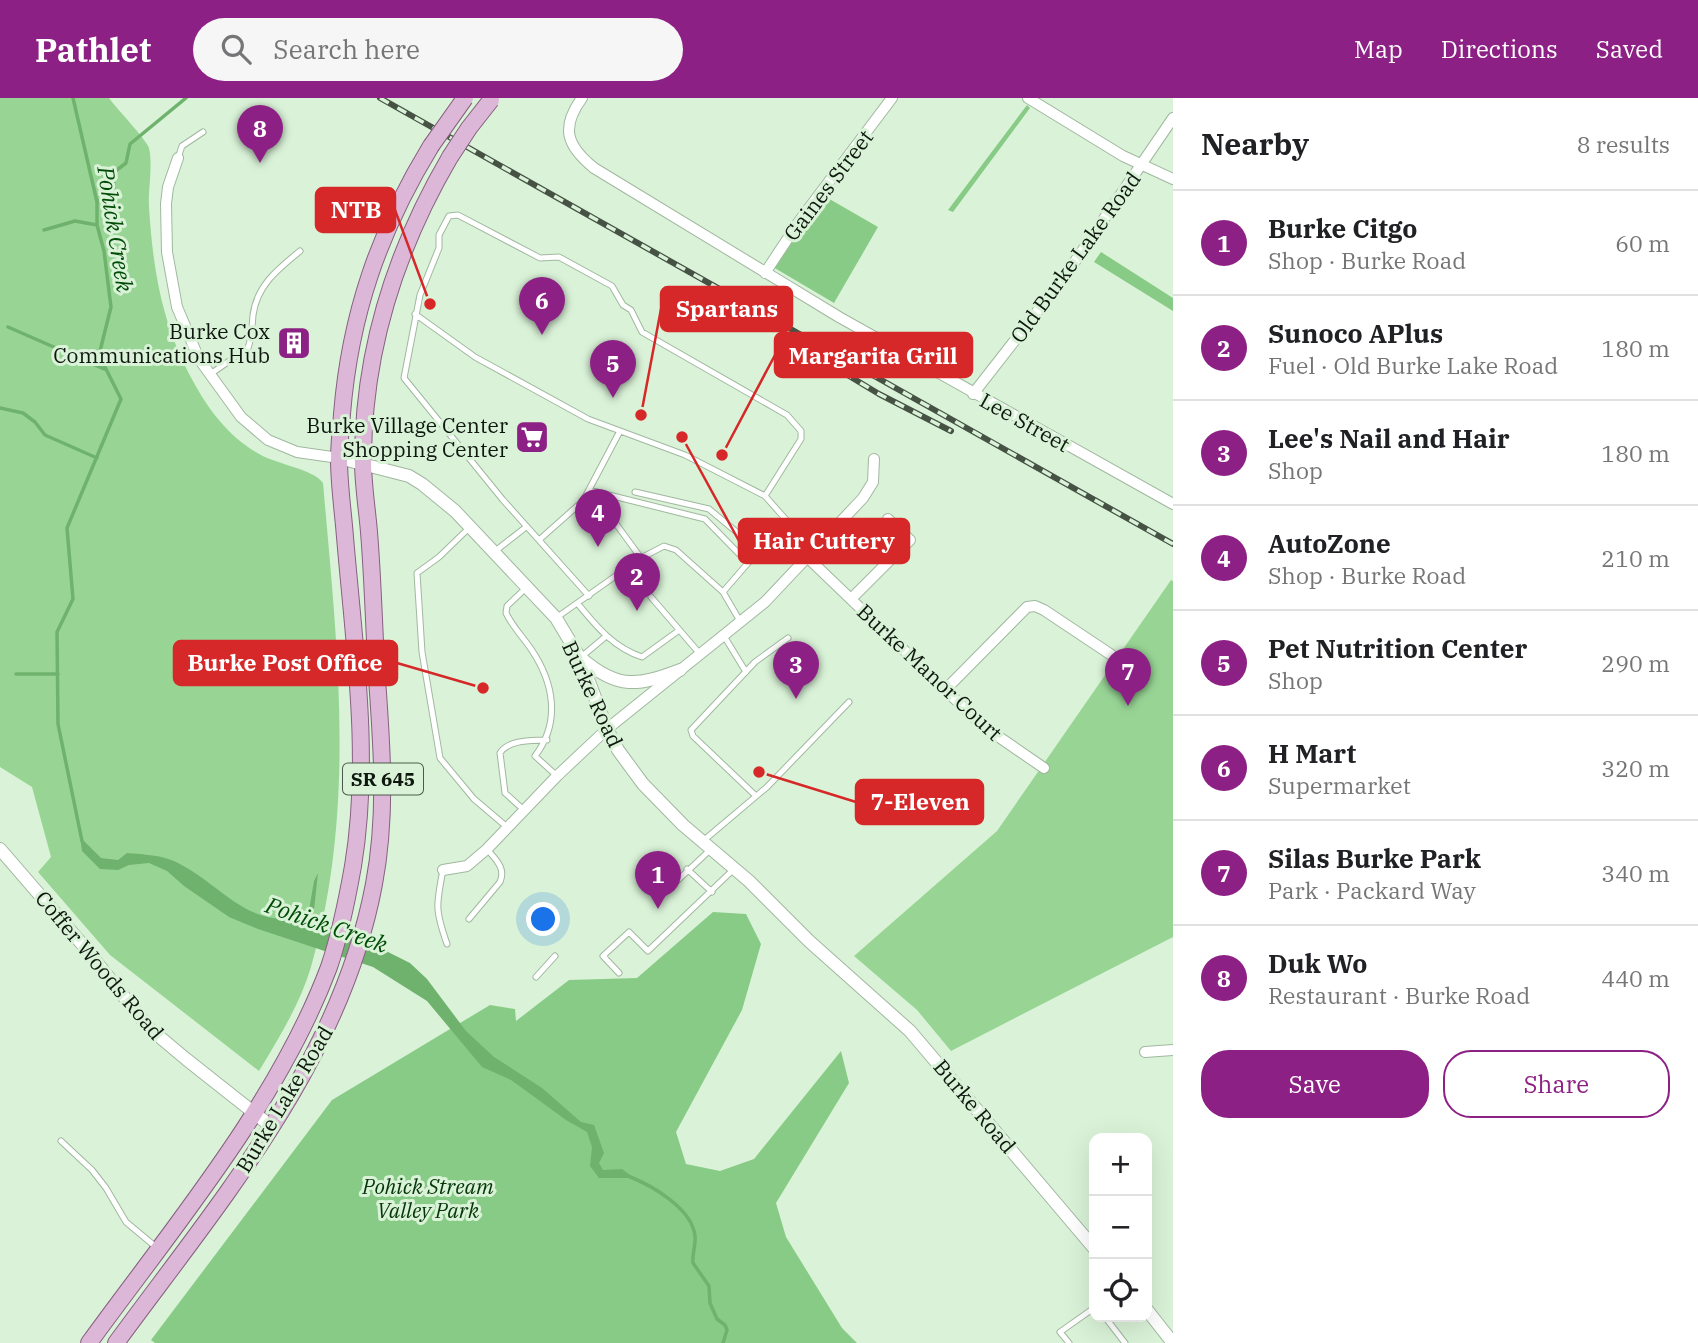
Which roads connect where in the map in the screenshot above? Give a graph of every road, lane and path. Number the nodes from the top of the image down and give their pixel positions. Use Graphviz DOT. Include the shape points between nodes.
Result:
graph roads {
  1 [pos="464,98"];
  2 [pos="582,98"];
  3 [pos="892,98"];
  4 [pos="1028,98"];
  5 [pos="492,99"];
  6 [pos="1173,118"];
  7 [pos="203,132"];
  8 [pos="178,158"];
  9 [pos="1142,165"];
  10 [pos="1173,179"];
  11 [pos="300,251"];
  12 [pos="765,273"];
  13 [pos="415,314"];
  14 [pos="209,375"];
  15 [pos="973,394"];
  16 [pos="620,430"];
  17 [pos="339,458"];
  18 [pos="874,459"];
  19 [pos="363,463"];
  20 [pos="589,490"];
  21 [pos="635,492"];
  22 [pos="765,496"];
  23 [pos="1173,503"];
  24 [pos="611,517"];
  25 [pos="888,519"];
  26 [pos="789,523"];
  27 [pos="470,527"];
  28 [pos="526,527"];
  29 [pos="539,540"];
  30 [pos="494,552"];
  31 [pos="758,554"];
  32 [pos="807,557"];
  33 [pos="641,558"];
  34 [pos="748,563"];
  35 [pos="527,587"];
  36 [pos="723,592"];
  37 [pos="589,596"];
  38 [pos="651,597"];
  39 [pos="851,599"];
  40 [pos="578,604"];
  41 [pos="556,618"];
  42 [pos="740,621"];
  43 [pos="678,631"];
  44 [pos="723,635"];
  45 [pos="605,637"];
  46 [pos="788,638"];
  47 [pos="699,654"];
  48 [pos="580,658"];
  49 [pos="1116,658"];
  50 [pos="680,670"];
  51 [pos="746,672"];
  52 [pos="946,689"];
  53 [pos="849,702"];
  54 [pos="607,729"];
  55 [pos="547,740"];
  56 [pos="1044,768"];
  57 [pos="557,776"];
  58 [pos="756,796"];
  59 [pos="525,811"];
  60 [pos="508,828"];
  61 [pos="708,844"];
  62 [pos="0,849"];
  63 [pos="487,849"];
  64 [pos="735,868"];
  65 [pos="687,869"];
  66 [pos="443,870"];
  67 [pos="712,892"];
  68 [pos="663,894"];
  69 [pos="468,919"];
  70 [pos="447,944"];
  71 [pos="555,956"];
  72 [pos="619,973"];
  73 [pos="537,977"];
  74 [pos="1173,1050"];
  75 [pos="1144,1052"];
  76 [pos="254,1113"];
  77 [pos="272,1126"];
  78 [pos="61,1142"];
  79 [pos="1089,1242"];
  80 [pos="158,1249"];
  81 [pos="1089,1312"];
  82 [pos="1152,1316"];
  83 [pos="1109,1322"];
  84 [pos="89,1343"];
  85 [pos="116,1343"];
  86 [pos="1069,1343"];
  87 [pos="1125,1343"];
  88 [pos="1173,1343"];
  1 -- 17 [label="main road, Burke Lake Road / SR 645, bridge" via="431,146 379,248 359,307 346,371"];
  2 -- 12 [label="street, Lee Street" via="569,124 577,153"];
  3 -- 12 [label="street, Gaines Street"];
  4 -- 9 [label="street"];
  5 -- 19 [label="main road, Burke Lake Road / SR 645, bridge" via="431,190 382,310 369,375"];
  6 -- 9 [label="street, Old Burke Lake Road"];
  7 -- 8 [label="lane" via="182,146"];
  8 -- 14 [label="street, Burke Road" via="166,204 170,274 188,337"];
  9 -- 10 [label="street"];
  9 -- 15 [label="street, Old Burke Lake Road" via="1065,276"];
  11 -- 14 [label="lane" via="263,285 256,299 248,348"];
  12 -- 15 [label="street, Lee Street"];
  13 -- 16 [label="lane" via="475,357 588,419"];
  13 -- 22 [label="lane" via="449,216 458,215 540,258 559,257 612,286 642,332 787,415 801,431"];
  13 -- 28 [label="lane" via="404,378"];
  14 -- 17 [label="street, Burke Road" via="240,417 268,440 297,452"];
  15 -- 23 [label="street, Lee Street"];
  16 -- 20 [label="lane"];
  16 -- 22 [label="lane" via="685,455"];
  17 -- 19 [label="street, Burke Road"];
  17 -- 76 [label="main road, Burke Lake Road / SR 645" via="360,719 358,834 330,964 310,1012"];
  18 -- 32 [label="street" via="873,482 863,498"];
  19 -- 27 [label="street, Burke Road" via="422,484"];
  19 -- 77 [label="main road, Burke Lake Road / SR 645" via="383,777 380,848 352,971 314,1056"];
  20 -- 29 [label="lane" via="583,501"];
  20 -- 34 [label="lane" via="705,519"];
  21 -- 31 [label="lane" via="709,509"];
  22 -- 26 [label="lane"];
  24 -- 33 [label="lane"];
  25 -- 39 [label="street, Burke Manor Court" via="910,540"];
  26 -- 31 [label="lane"];
  26 -- 32 [label="lane"];
  27 -- 30 [label="street, Burke Road"];
  27 -- 60 [label="lane" via="417,573 422,652 440,758 474,799"];
  28 -- 29 [label="lane"];
  28 -- 30 [label="lane"];
  29 -- 37 [label="lane"];
  30 -- 35 [label="street, Burke Road"];
  31 -- 34 [label="lane"];
  32 -- 39 [label="street, Burke Manor Court"];
  32 -- 42 [label="street" via="765,602"];
  33 -- 36 [label="lane" via="671,547"];
  33 -- 37 [label="lane"];
  34 -- 36 [label="lane"];
  35 -- 41 [label="street, Burke Road"];
  35 -- 55 [label="lane" via="507,606 506,613 541,666 550,690"];
  36 -- 42 [label="lane"];
  37 -- 40 [label="lane"];
  38 -- 43 [label="lane"];
  39 -- 52 [label="street, Burke Manor Court"];
  40 -- 41 [label="lane"];
  40 -- 45 [label="lane"];
  41 -- 48 [label="street, Burke Road"];
  42 -- 44 [label="street"];
  43 -- 45 [label="lane" via="642,657"];
  43 -- 47 [label="lane"];
  44 -- 47 [label="street"];
  44 -- 51 [label="lane"];
  45 -- 48 [label="lane"];
  46 -- 51 [label="lane"];
  47 -- 50 [label="street"];
  48 -- 50 [label="street" via="608,676 635,683"];
  48 -- 54 [label="street, Burke Road"];
  49 -- 52 [label="street" via="1044,610 1027,607"];
  50 -- 54 [label="street"];
  51 -- 58 [label="lane" via="691,730"];
  52 -- 56 [label="street, Burke Manor Court" via="983,726"];
  53 -- 58 [label="lane"];
  54 -- 57 [label="street"];
  54 -- 61 [label="street, Burke Road" via="643,784"];
  55 -- 57 [label="lane" via="535,756"];
  55 -- 59 [label="lane" via="514,743 500,753 505,793"];
  57 -- 59 [label="street"];
  58 -- 61 [label="lane"];
  59 -- 60 [label="street"];
  60 -- 63 [label="street"];
  61 -- 64 [label="street, Burke Road"];
  61 -- 65 [label="lane"];
  62 -- 76 [label="street, Coffer Woods Road" via="149,1028"];
  63 -- 66 [label="street" via="467,866"];
  63 -- 69 [label="lane" via="502,868 502,876"];
  64 -- 67 [label="lane"];
  64 -- 79 [label="street, Burke Road" via="922,1044"];
  65 -- 67 [label="lane"];
  65 -- 68 [label="lane"];
  66 -- 70 [label="lane" via="437,916"];
  67 -- 72 [label="lane" via="648,951 629,932 603,956"];
  71 -- 73 [label="lane"];
  74 -- 75 [label="street"];
  76 -- 77 [label="street, Coffer Woods Road"];
  76 -- 80 [label="main road, Burke Lake Road / SR 645"];
  77 -- 85 [label="main road, Burke Lake Road / SR 645"];
  78 -- 80 [label="lane" via="92,1170 126,1222"];
  80 -- 84 [label="main road, Burke Lake Road / SR 645"];
  81 -- 86 [label="lane" via="1060,1332"];
  82 -- 88 [label="street"];
  83 -- 87 [label="lane"];
}
